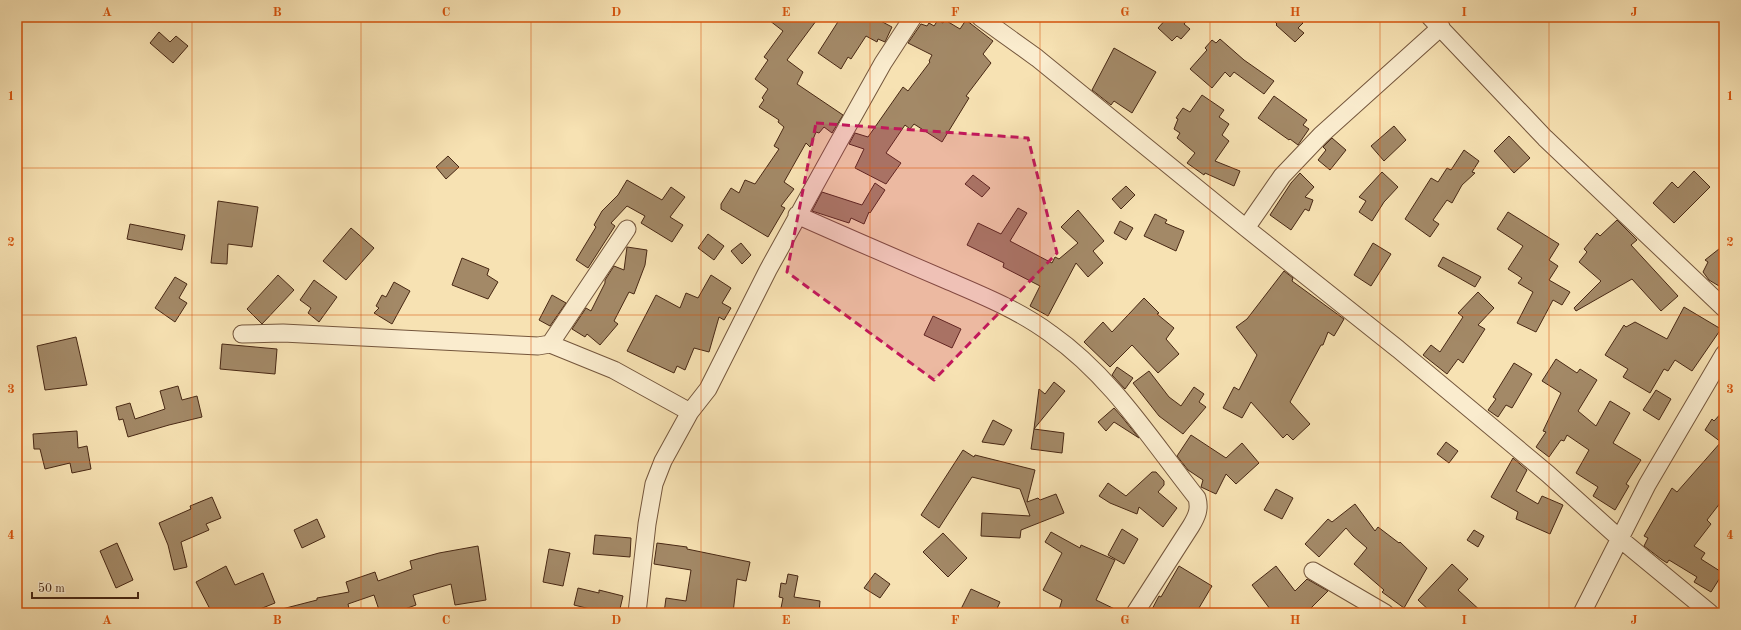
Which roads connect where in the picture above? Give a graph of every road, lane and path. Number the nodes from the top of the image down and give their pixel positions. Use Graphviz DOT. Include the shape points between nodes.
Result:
graph roads {
  1 [pos="913,17"];
  2 [pos="980,17"];
  3 [pos="1436,22"];
  4 [pos="797,215"];
  5 [pos="1246,228"];
  6 [pos="627,229"];
  7 [pos="1724,308"];
  8 [pos="242,334"];
  9 [pos="550,344"];
  10 [pos="1724,354"];
  11 [pos="690,412"];
  12 [pos="1619,538"];
  13 [pos="1313,571"];
  14 [pos="638,613"];
  15 [pos="1134,613"];
  16 [pos="1385,613"];
  17 [pos="1582,613"];
  18 [pos="1710,613"];
  1 -- 4 [label="street"];
  2 -- 5 [label="street" via="1037,58"];
  3 -- 5 [label="street" via="1282,176"];
  3 -- 7 [label="street" via="1545,138"];
  4 -- 11 [label="street" via="708,389"];
  4 -- 15 [label="street" via="1010,308 1052,334 1096,371 1117,394 1197,498 1199,505 1198,515"];
  5 -- 12 [label="street" via="1398,349 1548,474"];
  6 -- 9 [label="street"];
  8 -- 9 [label="street" via="283,333 538,346"];
  9 -- 11 [label="street" via="614,370"];
  10 -- 12 [label="street"];
  11 -- 14 [label="street" via="663,461 654,484 642,558"];
  12 -- 17 [label="street"];
  12 -- 18 [label="street"];
  13 -- 16 [label="street"];
}
